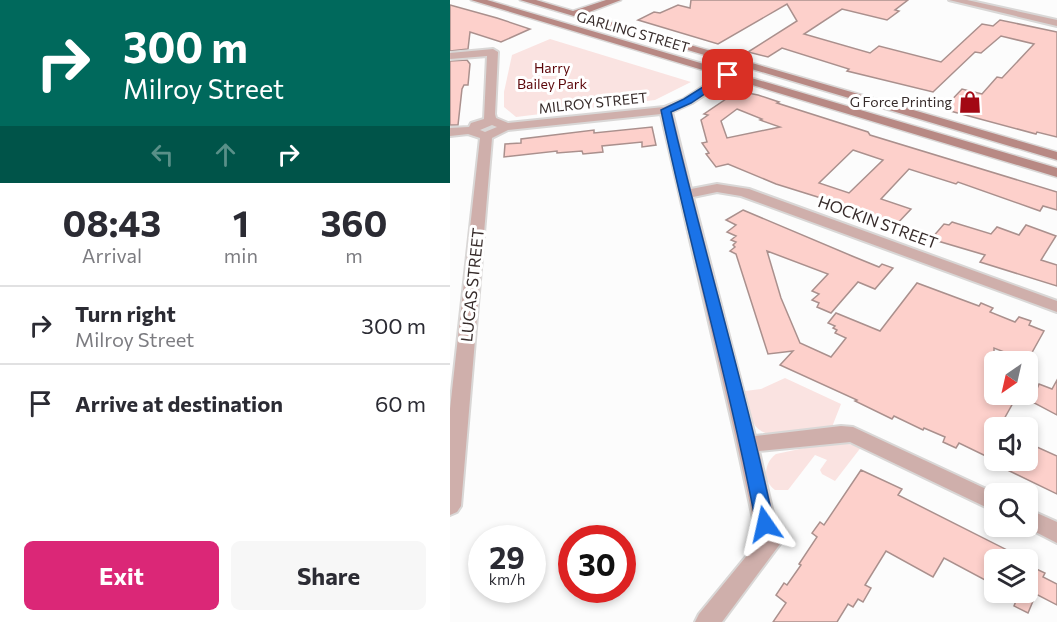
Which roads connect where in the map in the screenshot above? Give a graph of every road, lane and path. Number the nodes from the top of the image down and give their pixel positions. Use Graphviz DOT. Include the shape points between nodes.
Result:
graph roads {
  1 [pos="476,0"];
  2 [pos="525,0"];
  3 [pos="616,0"];
  4 [pos="954,0"];
  5 [pos="574,14"];
  6 [pos="549,22"];
  7 [pos="1057,23"];
  8 [pos="450,56"];
  9 [pos="745,64"];
  10 [pos="728,75"];
  11 [pos="666,110"];
  12 [pos="483,129"];
  13 [pos="450,132"];
  14 [pos="1057,156"];
  15 [pos="1057,173"];
  16 [pos="685,195"];
  17 [pos="1057,308"];
  18 [pos="749,444"];
  19 [pos="984,497"];
  20 [pos="450,506"];
  21 [pos="1038,523"];
  22 [pos="1057,533"];
  23 [pos="707,622"];
  1 -- 6 [label="street, GARLING STREET"];
  2 -- 5 [label="street, GARLING STREET"];
  3 -- 5 [label="street"];
  4 -- 7 [label="street"];
  5 -- 6 [label="street"];
  5 -- 9 [label="street, GARLING STREET"];
  6 -- 10 [label="street, GARLING STREET"];
  8 -- 12 [label="street, LUCAS STREET" via="492,52 489,114"];
  9 -- 10 [label="street, MILROY STREET"];
  9 -- 14 [label="street, GARLING STREET"];
  10 -- 11 [label="street, MILROY STREET"];
  10 -- 15 [label="street, GARLING STREET"];
  11 -- 12 [label="street, MILROY STREET" via="504,127 499,122"];
  11 -- 16 [label="street"];
  12 -- 13 [label="street"];
  12 -- 20 [label="street, LUCAS STREET"];
  16 -- 17 [label="street, HOCKIN STREET" via="717,188 744,192"];
  16 -- 18 [label="street"];
  18 -- 19 [label="street" via="853,435"];
  18 -- 23 [label="street" via="769,544"];
  21 -- 22 [label="street"];
}
